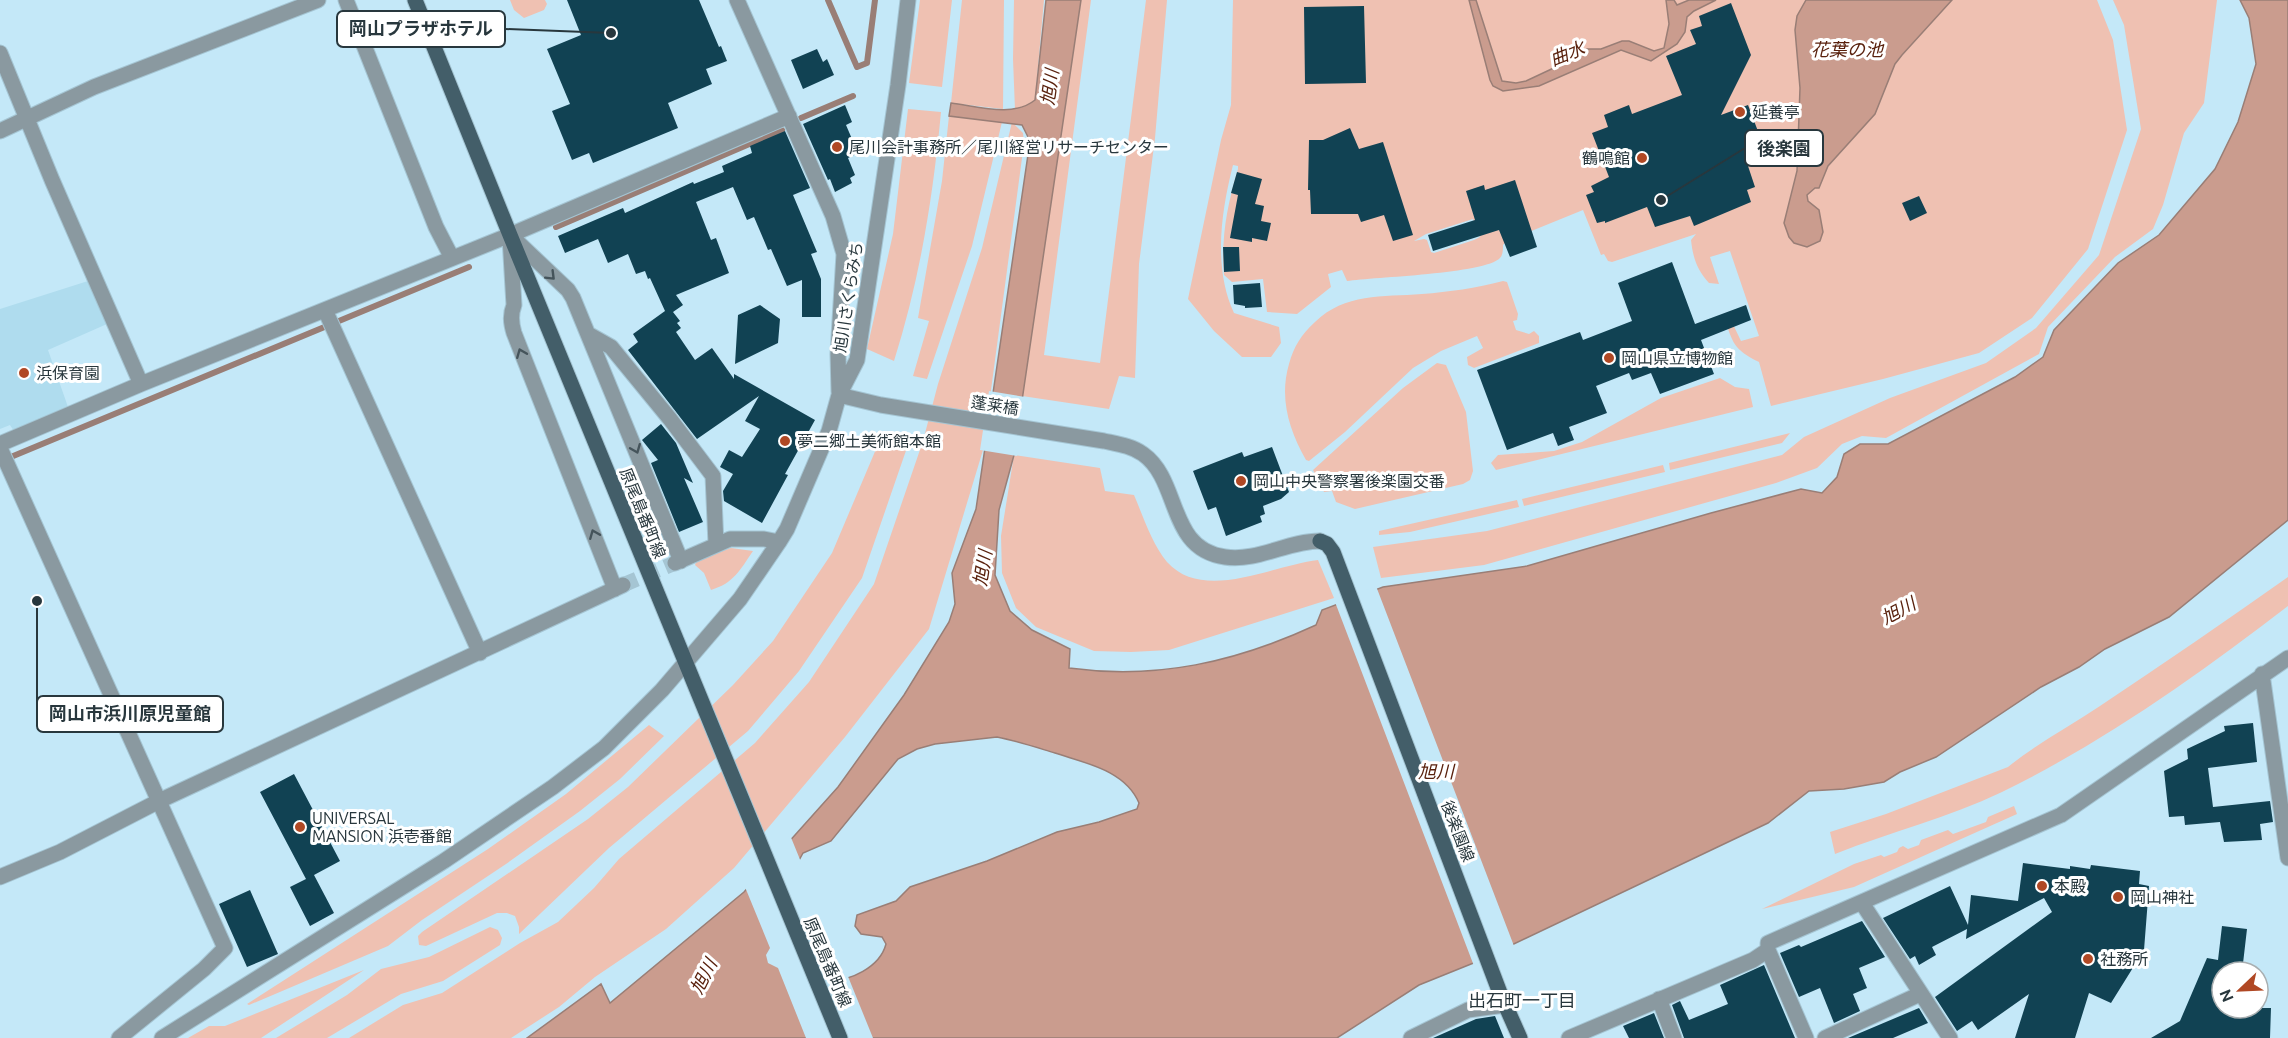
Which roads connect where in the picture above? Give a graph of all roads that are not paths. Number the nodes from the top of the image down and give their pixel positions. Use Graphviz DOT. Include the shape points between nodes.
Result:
graph roads {
  1 [pos="318,0"];
  2 [pos="346,0"];
  3 [pos="415,0"];
  4 [pos="737,0"];
  5 [pos="908,0"];
  6 [pos="0,53"];
  7 [pos="789,116"];
  8 [pos="27,118"];
  9 [pos="0,131"];
  10 [pos="510,235"];
  11 [pos="452,258"];
  12 [pos="329,319"];
  13 [pos="588,334"];
  14 [pos="141,384"];
  15 [pos="839,395"];
  16 [pos="3,453"];
  17 [pos="1320,541"];
  18 [pos="779,542"];
  19 [pos="716,544"];
  20 [pos="480,653"];
  21 [pos="2288,658"];
  22 [pos="686,662"];
  23 [pos="2262,674"];
  24 [pos="159,801"];
  25 [pos="2288,858"];
  26 [pos="0,877"];
  27 [pos="1862,903"];
  28 [pos="1768,947"];
  29 [pos="1920,994"];
  30 [pos="1503,999"];
  31 [pos="1659,999"];
  32 [pos="118,1038"];
  33 [pos="162,1038"];
  34 [pos="840,1038"];
  35 [pos="1411,1038"];
  36 [pos="1520,1038"];
  37 [pos="1569,1038"];
  38 [pos="1674,1038"];
  39 [pos="1806,1038"];
  40 [pos="1825,1038"];
  41 [pos="1950,1038"];
  1 -- 8 [label="street" via="94,87"];
  2 -- 11 [label="street"];
  3 -- 10 [label="main road, 原尾島番町線"];
  4 -- 7 [label="street"];
  5 -- 15 [label="street, 旭川さくらみち" via="857,360"];
  6 -- 8 [label="street"];
  7 -- 10 [label="street"];
  7 -- 15 [label="street" via="834,216 844,255"];
  8 -- 9 [label="street"];
  8 -- 14 [label="street"];
  10 -- 11 [label="street"];
  10 -- 13 [label="street, one-way" via="568,290"];
  20 -- 10 [label="street, one-way" via="619,587 513,333"];
  10 -- 22 [label="main road, 原尾島番町線"];
  11 -- 12 [label="street"];
  12 -- 14 [label="street"];
  12 -- 20 [label="street"];
  13 -- 19 [label="street" via="611,347 713,476"];
  13 -- 19 [label="street, one-way" via="678,562"];
  14 -- 16 [label="street"];
  15 -- 17 [label="street, 蓬莱橋" via="1134,448 1159,473 1184,530 1196,544 1227,558"];
  15 -- 18 [label="street, 旭川さくらみち" via="829,431"];
  16 -- 24 [label="street"];
  17 -- 30 [label="main road, 後楽園線" via="1330,548 1335,559"];
  18 -- 19 [label="street" via="730,539"];
  18 -- 22 [label="street, 旭川さくらみち" via="740,599"];
  20 -- 24 [label="street"];
  21 -- 23 [label="street"];
  22 -- 33 [label="street, 旭川さくらみち" via="604,748 553,787 444,861"];
  22 -- 34 [label="main road, 原尾島番町線"];
  23 -- 25 [label="street"];
  23 -- 27 [label="street" via="2061,815"];
  24 -- 26 [label="street" via="60,852"];
  24 -- 32 [label="street" via="225,948"];
  27 -- 28 [label="street"];
  27 -- 29 [label="street"];
  28 -- 31 [label="street" via="1753,960"];
  28 -- 39 [label="street"];
  29 -- 40 [label="street"];
  29 -- 41 [label="street"];
  30 -- 35 [label="street" via="1468,1010"];
  30 -- 36 [label="main road, 後楽園線"];
  31 -- 37 [label="street"];
  31 -- 38 [label="street"];
}
